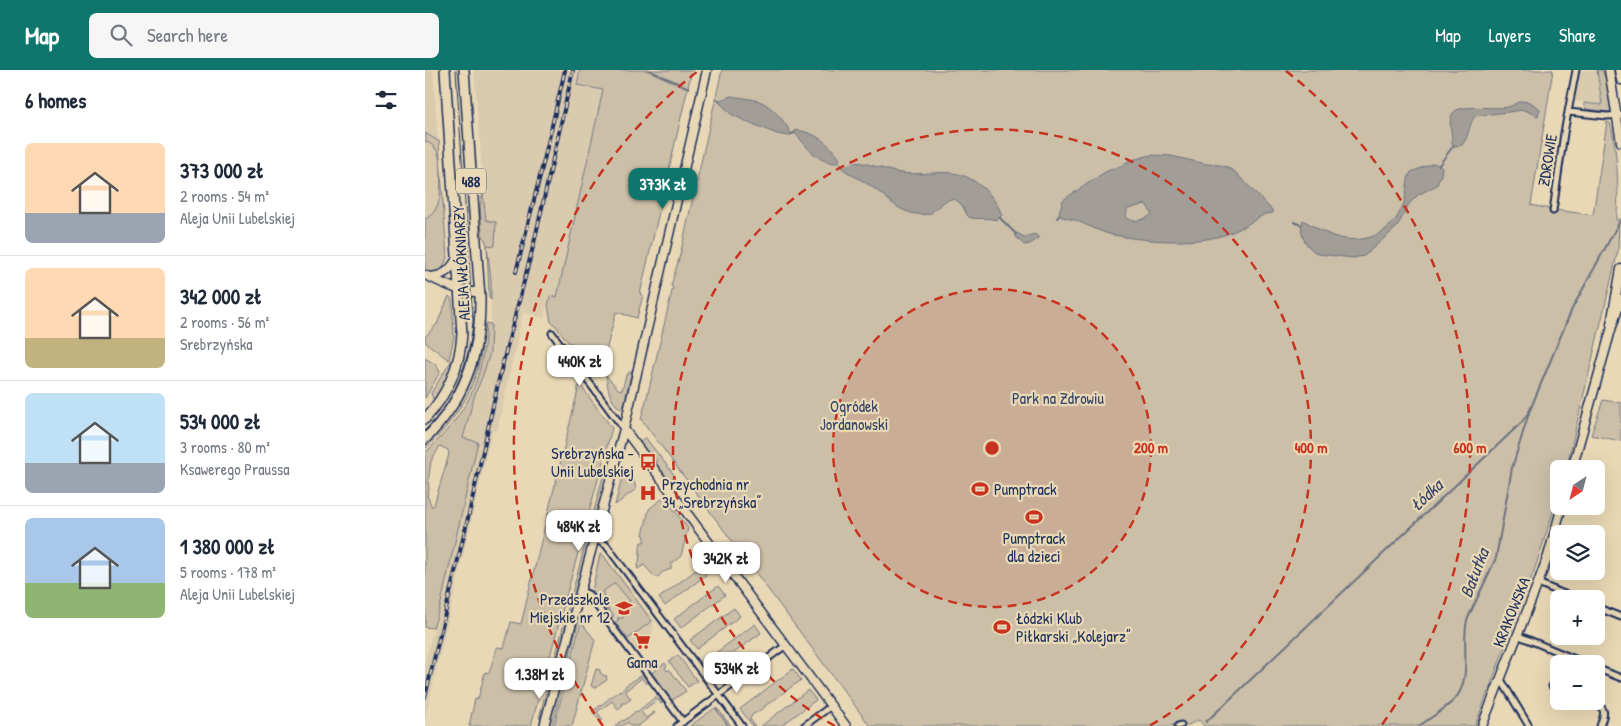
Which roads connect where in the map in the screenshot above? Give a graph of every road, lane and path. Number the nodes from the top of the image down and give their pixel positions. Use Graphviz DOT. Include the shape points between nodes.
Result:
graph roads {
  1 [pos="445,70"];
  2 [pos="464,70"];
  3 [pos="707,70"];
  4 [pos="1576,70"];
  5 [pos="1609,70"];
  6 [pos="1619,70"];
  7 [pos="1621,80"];
  8 [pos="1568,112"];
  9 [pos="1619,115"];
  10 [pos="1621,142"];
  11 [pos="1553,211"];
  12 [pos="458,257"];
  13 [pos="1621,270"];
  14 [pos="427,276"];
  15 [pos="460,290"];
  16 [pos="480,292"];
  17 [pos="1621,299"];
  18 [pos="1611,330"];
  19 [pos="552,332"];
  20 [pos="425,419"];
  21 [pos="623,429"];
  22 [pos="425,439"];
  23 [pos="1575,460"];
  24 [pos="1559,515"];
  25 [pos="594,539"];
  26 [pos="1538,583"];
  27 [pos="1555,590"];
  28 [pos="580,591"];
  29 [pos="1605,611"];
  30 [pos="1621,617"];
  31 [pos="1517,635"];
  32 [pos="785,645"];
  33 [pos="1565,655"];
  34 [pos="1605,672"];
  35 [pos="1500,678"];
  36 [pos="1621,678"];
  37 [pos="719,695"];
  38 [pos="831,706"];
  39 [pos="1603,710"];
  40 [pos="683,722"];
  41 [pos="544,726"];
  42 [pos="677,726"];
  43 [pos="742,726"];
  44 [pos="804,726"];
  45 [pos="846,726"];
  46 [pos="1482,726"];
  47 [pos="1529,726"];
  48 [pos="1599,726"];
  1 -- 12 [label="main road, ALEJA WŁÓKNIARZY / 488"];
  2 -- 16 [label="main road, ALEJA WŁÓKNIARZY / 488"];
  3 -- 21 [label="street"];
  4 -- 8 [label="street, ZDROWIE"];
  5 -- 9 [label="street"];
  6 -- 7 [label="street"];
  8 -- 9 [label="street"];
  8 -- 11 [label="street, ZDROWIE"];
  9 -- 10 [label="street"];
  12 -- 14 [label="street" via="447,272"];
  12 -- 15 [label="main road, ALEJA WŁÓKNIARZY / 488"];
  13 -- 18 [label="street"];
  14 -- 15 [label="street"];
  15 -- 16 [label="street"];
  15 -- 20 [label="main road, ALEJA WŁÓKNIARZY / 488" via="462,328 459,356 444,394"];
  16 -- 22 [label="main road, ALEJA WŁÓKNIARZY / 488" via="478,335 469,374 449,412"];
  17 -- 18 [label="street"];
  18 -- 23 [label="street"];
  19 -- 21 [label="street"];
  21 -- 25 [label="street"];
  21 -- 32 [label="street"];
  24 -- 26 [label="street, KRAKOWSKA"];
  25 -- 28 [label="street"];
  25 -- 37 [label="street" via="606,545"];
  26 -- 27 [label="street"];
  26 -- 31 [label="street, KRAKOWSKA"];
  28 -- 40 [label="street" via="588,594"];
  28 -- 41 [label="street"];
  29 -- 30 [label="street"];
  31 -- 33 [label="street"];
  31 -- 35 [label="street, KRAKOWSKA"];
  32 -- 37 [label="street"];
  32 -- 38 [label="street"];
  34 -- 36 [label="street"];
  35 -- 46 [label="street, KRAKOWSKA"];
  35 -- 47 [label="street"];
  37 -- 40 [label="street"];
  37 -- 43 [label="street"];
  38 -- 44 [label="street"];
  38 -- 45 [label="street"];
  39 -- 48 [label="street"];
  40 -- 42 [label="street"];
}
